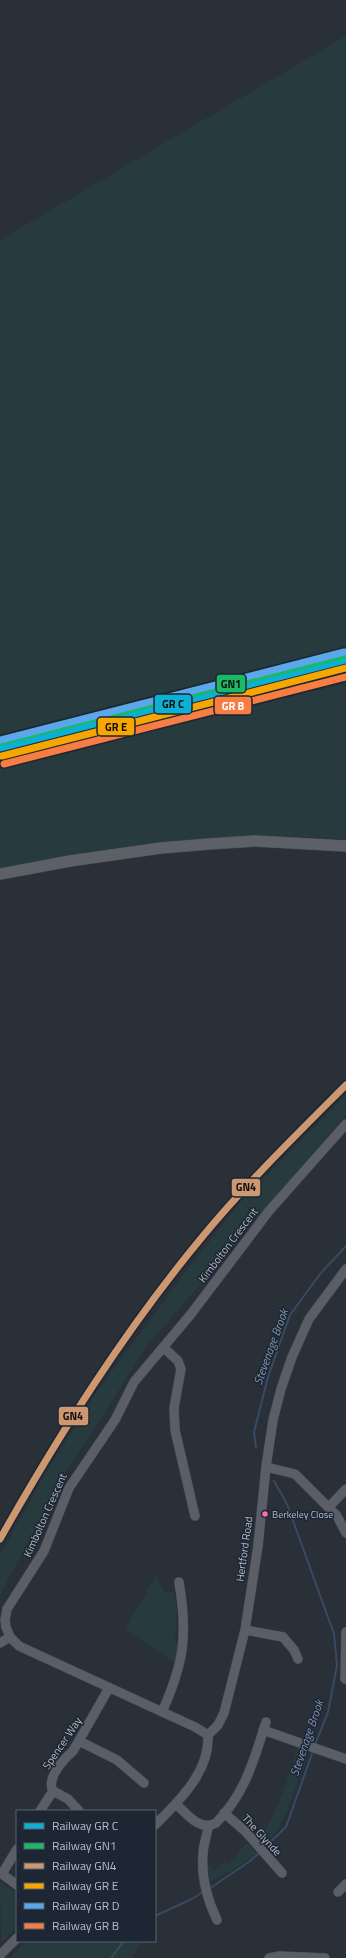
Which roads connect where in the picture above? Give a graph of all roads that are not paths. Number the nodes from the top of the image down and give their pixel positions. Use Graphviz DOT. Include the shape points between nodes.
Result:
graph roads {
  1 [pos="346,846"];
  2 [pos="0,874"];
  3 [pos="346,1124"];
  4 [pos="346,1269"];
  5 [pos="163,1347"];
  6 [pos="266,1467"];
  7 [pos="346,1489"];
  8 [pos="329,1507"];
  9 [pos="195,1516"];
  10 [pos="346,1533"];
  11 [pos="179,1582"];
  12 [pos="245,1630"];
  13 [pos="346,1632"];
  14 [pos="10,1637"];
  15 [pos="0,1644"];
  16 [pos="298,1660"];
  17 [pos="346,1674"];
  18 [pos="109,1688"];
  19 [pos="162,1712"];
  20 [pos="208,1735"];
  21 [pos="79,1741"];
  22 [pos="346,1759"];
  23 [pos="144,1783"];
  24 [pos="53,1790"];
  25 [pos="176,1804"];
  26 [pos="41,1810"];
  27 [pos="78,1810"];
  28 [pos="224,1813"];
  29 [pos="156,1824"];
  30 [pos="208,1827"];
  31 [pos="16,1850"];
  32 [pos="282,1873"];
  33 [pos="16,1884"];
  34 [pos="346,1884"];
  35 [pos="338,1892"];
  36 [pos="217,1920"];
  37 [pos="16,1939"];
  38 [pos="0,1955"];
  39 [pos="269,1958"];
  40 [pos="325,1958"];
  1 -- 2 [label="main road" via="255,841 209,844 93,858"];
  3 -- 5 [label="street, Kimbolton Crescent" via="269,1211"];
  4 -- 6 [label="street, Hertford Road" via="309,1319 292,1357 273,1420"];
  5 -- 9 [label="street" via="178,1361 181,1369 174,1408 175,1430"];
  5 -- 14 [label="street, Kimbolton Crescent" via="134,1382 115,1420 69,1488 44,1551 8,1608 6,1624"];
  6 -- 8 [label="street" via="295,1474"];
  6 -- 12 [label="street, Hertford Road" via="258,1546"];
  7 -- 8 [label="street"];
  8 -- 10 [label="street"];
  11 -- 19 [label="street" via="184,1616 183,1644 174,1684"];
  12 -- 16 [label="street" via="280,1635 287,1640"];
  12 -- 20 [label="street, Hertford Road" via="224,1713 218,1725"];
  13 -- 17 [label="street"];
  14 -- 15 [label="street"];
  14 -- 18 [label="street" via="18,1646"];
  18 -- 19 [label="street"];
  18 -- 21 [label="street, Spencer Way"];
  19 -- 20 [label="street"];
  20 -- 25 [label="street" via="209,1750 203,1764"];
  21 -- 23 [label="street" via="117,1760"];
  21 -- 24 [label="street, Spencer Way" via="52,1779"];
  22 -- 28 [label="street" via="264,1726 248,1775"];
  24 -- 26 [label="street, Spencer Way"];
  24 -- 27 [label="street" via="68,1799"];
  25 -- 29 [label="street"];
  25 -- 30 [label="street" via="198,1823"];
  28 -- 30 [label="street" via="216,1823"];
  28 -- 32 [label="street, The Glynde"];
  30 -- 36 [label="street" via="202,1868 207,1896"];
  31 -- 33 [label="street" via="2,1874"];
  34 -- 35 [label="street"];
  37 -- 38 [label="street"];
  39 -- 40 [label="street"];
}
